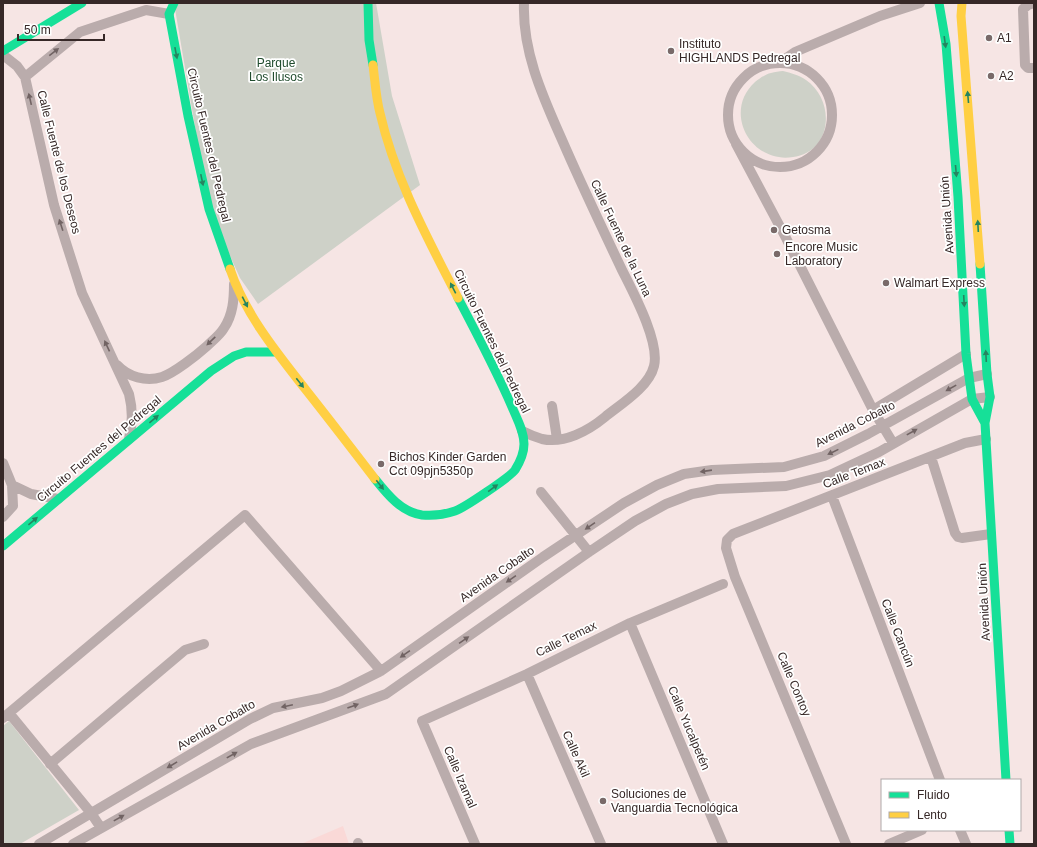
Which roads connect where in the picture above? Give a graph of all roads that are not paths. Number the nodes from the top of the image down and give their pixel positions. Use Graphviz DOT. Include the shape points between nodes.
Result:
graph roads {
  1 [pos="82,3"];
  2 [pos="174,3"];
  3 [pos="368,3"];
  4 [pos="524,3"];
  5 [pos="920,3"];
  6 [pos="939,3"];
  7 [pos="962,3"];
  8 [pos="1034,3"];
  9 [pos="169,14"];
  10 [pos="3,51"];
  11 [pos="3,55"];
  12 [pos="779,63"];
  13 [pos="1034,68"];
  14 [pos="25,77"];
  15 [pos="736,144"];
  16 [pos="234,282"];
  17 [pos="276,352"];
  18 [pos="966,354"];
  19 [pos="115,363"];
  20 [pos="987,374"];
  21 [pos="969,378"];
  22 [pos="990,397"];
  23 [pos="972,399"];
  24 [pos="552,406"];
  25 [pos="873,410"];
  26 [pos="985,422"];
  27 [pos="882,426"];
  28 [pos="522,431"];
  29 [pos="129,439"];
  30 [pos="557,439"];
  31 [pos="986,439"];
  32 [pos="893,443"];
  33 [pos="931,457"];
  34 [pos="3,463"];
  35 [pos="12,485"];
  36 [pos="541,492"];
  37 [pos="832,496"];
  38 [pos="58,499"];
  39 [pos="3,517"];
  40 [pos="733,534"];
  41 [pos="992,534"];
  42 [pos="576,535"];
  43 [pos="3,546"];
  44 [pos="589,552"];
  45 [pos="723,584"];
  46 [pos="630,622"];
  47 [pos="204,644"];
  48 [pos="381,671"];
  49 [pos="527,674"];
  50 [pos="6,716"];
  51 [pos="422,721"];
  52 [pos="50,764"];
  53 [pos="940,779"];
  54 [pos="1006,779"];
  55 [pos="91,813"];
  56 [pos="101,828"];
  57 [pos="920,831"];
  58 [pos="960,831"];
  59 [pos="1009,831"];
  60 [pos="39,844"];
  61 [pos="73,844"];
  62 [pos="475,844"];
  63 [pos="601,844"];
  64 [pos="723,844"];
  65 [pos="846,844"];
  66 [pos="889,844"];
  67 [pos="966,844"];
  68 [pos="1010,844"];
  1 -- 10 [label="street"];
  2 -- 9 [label="street"];
  28 -- 3 [label="street, Circuito Fuentes del Pedregal, one-way" via="501,382 419,221 396,165 380,113 369,40"];
  4 -- 30 [label="street, Calle Fuente de la Luna" via="526,44 536,77 551,116 639,306 653,343 654,366 646,384 598,423 578,435"];
  5 -- 12 [label="street" via="880,16 795,52"];
  6 -- 18 [label="street, Avenida Unión, one-way" via="946,44 958,197"];
  20 -- 7 [label="street, Avenida Unión, one-way"];
  8 -- 13 [label="street" via="1023,9 1025,64 1028,68"];
  14 -- 9 [label="street, Calle Fuente de los Deseos, one-way" via="80,32 146,10"];
  9 -- 16 [label="street, Circuito Fuentes del Pedregal, one-way" via="209,209"];
  11 -- 14 [label="street, Calle Fuente de los Deseos" via="17,66"];
  12 -- 15 [label="street" via="763,66 749,73 738,84 730,98 728,122"];
  12 -- 15 [label="street" via="797,66 813,74 825,88 832,104 832,122 827,140 816,154 800,164 783,168 764,166 748,157"];
  19 -- 14 [label="street, Calle Fuente de los Deseos, one-way" via="82,293 57,212"];
  15 -- 25 [label="street"];
  16 -- 17 [label="street, Circuito Fuentes del Pedregal, one-way"];
  16 -- 19 [label="street, Calle Fuente de los Deseos, one-way" via="234,300 230,318 224,329 200,352 169,374 152,379 140,378 126,373"];
  17 -- 28 [label="street, Circuito Fuentes del Pedregal, one-way" via="388,495 406,509 422,515 456,511 496,486 514,471 522,456"];
  29 -- 17 [label="street, Circuito Fuentes del Pedregal, one-way" via="211,371 234,356 246,352"];
  18 -- 21 [label="street, Avenida Unión"];
  18 -- 25 [label="street"];
  19 -- 29 [label="street, Calle Fuente de los Deseos" via="132,406 133,418"];
  20 -- 21 [label="street, Avenida Cobalto"];
  20 -- 22 [label="street, Avenida Unión"];
  21 -- 23 [label="street, Avenida Unión"];
  21 -- 27 [label="street, Avenida Cobalto, one-way"];
  22 -- 23 [label="street"];
  22 -- 26 [label="street, Avenida Unión"];
  23 -- 26 [label="street, Avenida Unión"];
  32 -- 23 [label="street, one-way"];
  24 -- 30 [label="street"];
  25 -- 27 [label="street"];
  26 -- 31 [label="street, Avenida Unión"];
  27 -- 32 [label="street"];
  27 -- 42 [label="street, Avenida Cobalto, one-way" via="824,456 784,467 712,470 684,474 624,503"];
  28 -- 30 [label="street, Calle Fuente de la Luna" via="542,439"];
  29 -- 38 [label="street, Circuito Fuentes del Pedregal"];
  31 -- 33 [label="street, Calle Temax" via="965,443"];
  31 -- 41 [label="street, Avenida Unión"];
  32 -- 44 [label="street" via="830,475 786,486 718,489 692,494 666,504 641,518"];
  33 -- 37 [label="street, Calle Temax"];
  33 -- 41 [label="street" via="958,537"];
  34 -- 35 [label="street"];
  35 -- 38 [label="street" via="31,494"];
  35 -- 39 [label="street" via="13,506"];
  36 -- 42 [label="street"];
  37 -- 40 [label="street, Calle Temax"];
  37 -- 53 [label="street, Calle Cancún"];
  43 -- 38 [label="street, Circuito Fuentes del Pedregal, one-way"];
  40 -- 65 [label="street, Calle Contoy" via="726,540 726,548 735,577"];
  41 -- 54 [label="street, Avenida Unión"];
  42 -- 44 [label="street"];
  42 -- 48 [label="street, Avenida Cobalto, one-way"];
  56 -- 44 [label="street, one-way" via="251,744 386,694"];
  45 -- 46 [label="street, Calle Temax"];
  46 -- 49 [label="street, Calle Temax"];
  46 -- 64 [label="street, Calle Yucalpetén"];
  47 -- 52 [label="street" via="185,650"];
  48 -- 50 [label="street" via="246,515"];
  48 -- 55 [label="street, Avenida Cobalto, one-way" via="322,698 274,708 250,719"];
  49 -- 51 [label="street, Calle Temax"];
  49 -- 63 [label="street, Calle Akil"];
  50 -- 52 [label="street"];
  51 -- 62 [label="street, Calle Izamal"];
  52 -- 55 [label="street"];
  55 -- 56 [label="street"];
  55 -- 60 [label="street, Avenida Cobalto"];
  56 -- 61 [label="street"];
  57 -- 66 [label="street"];
  58 -- 67 [label="street"];
  59 -- 68 [label="street"];
}
